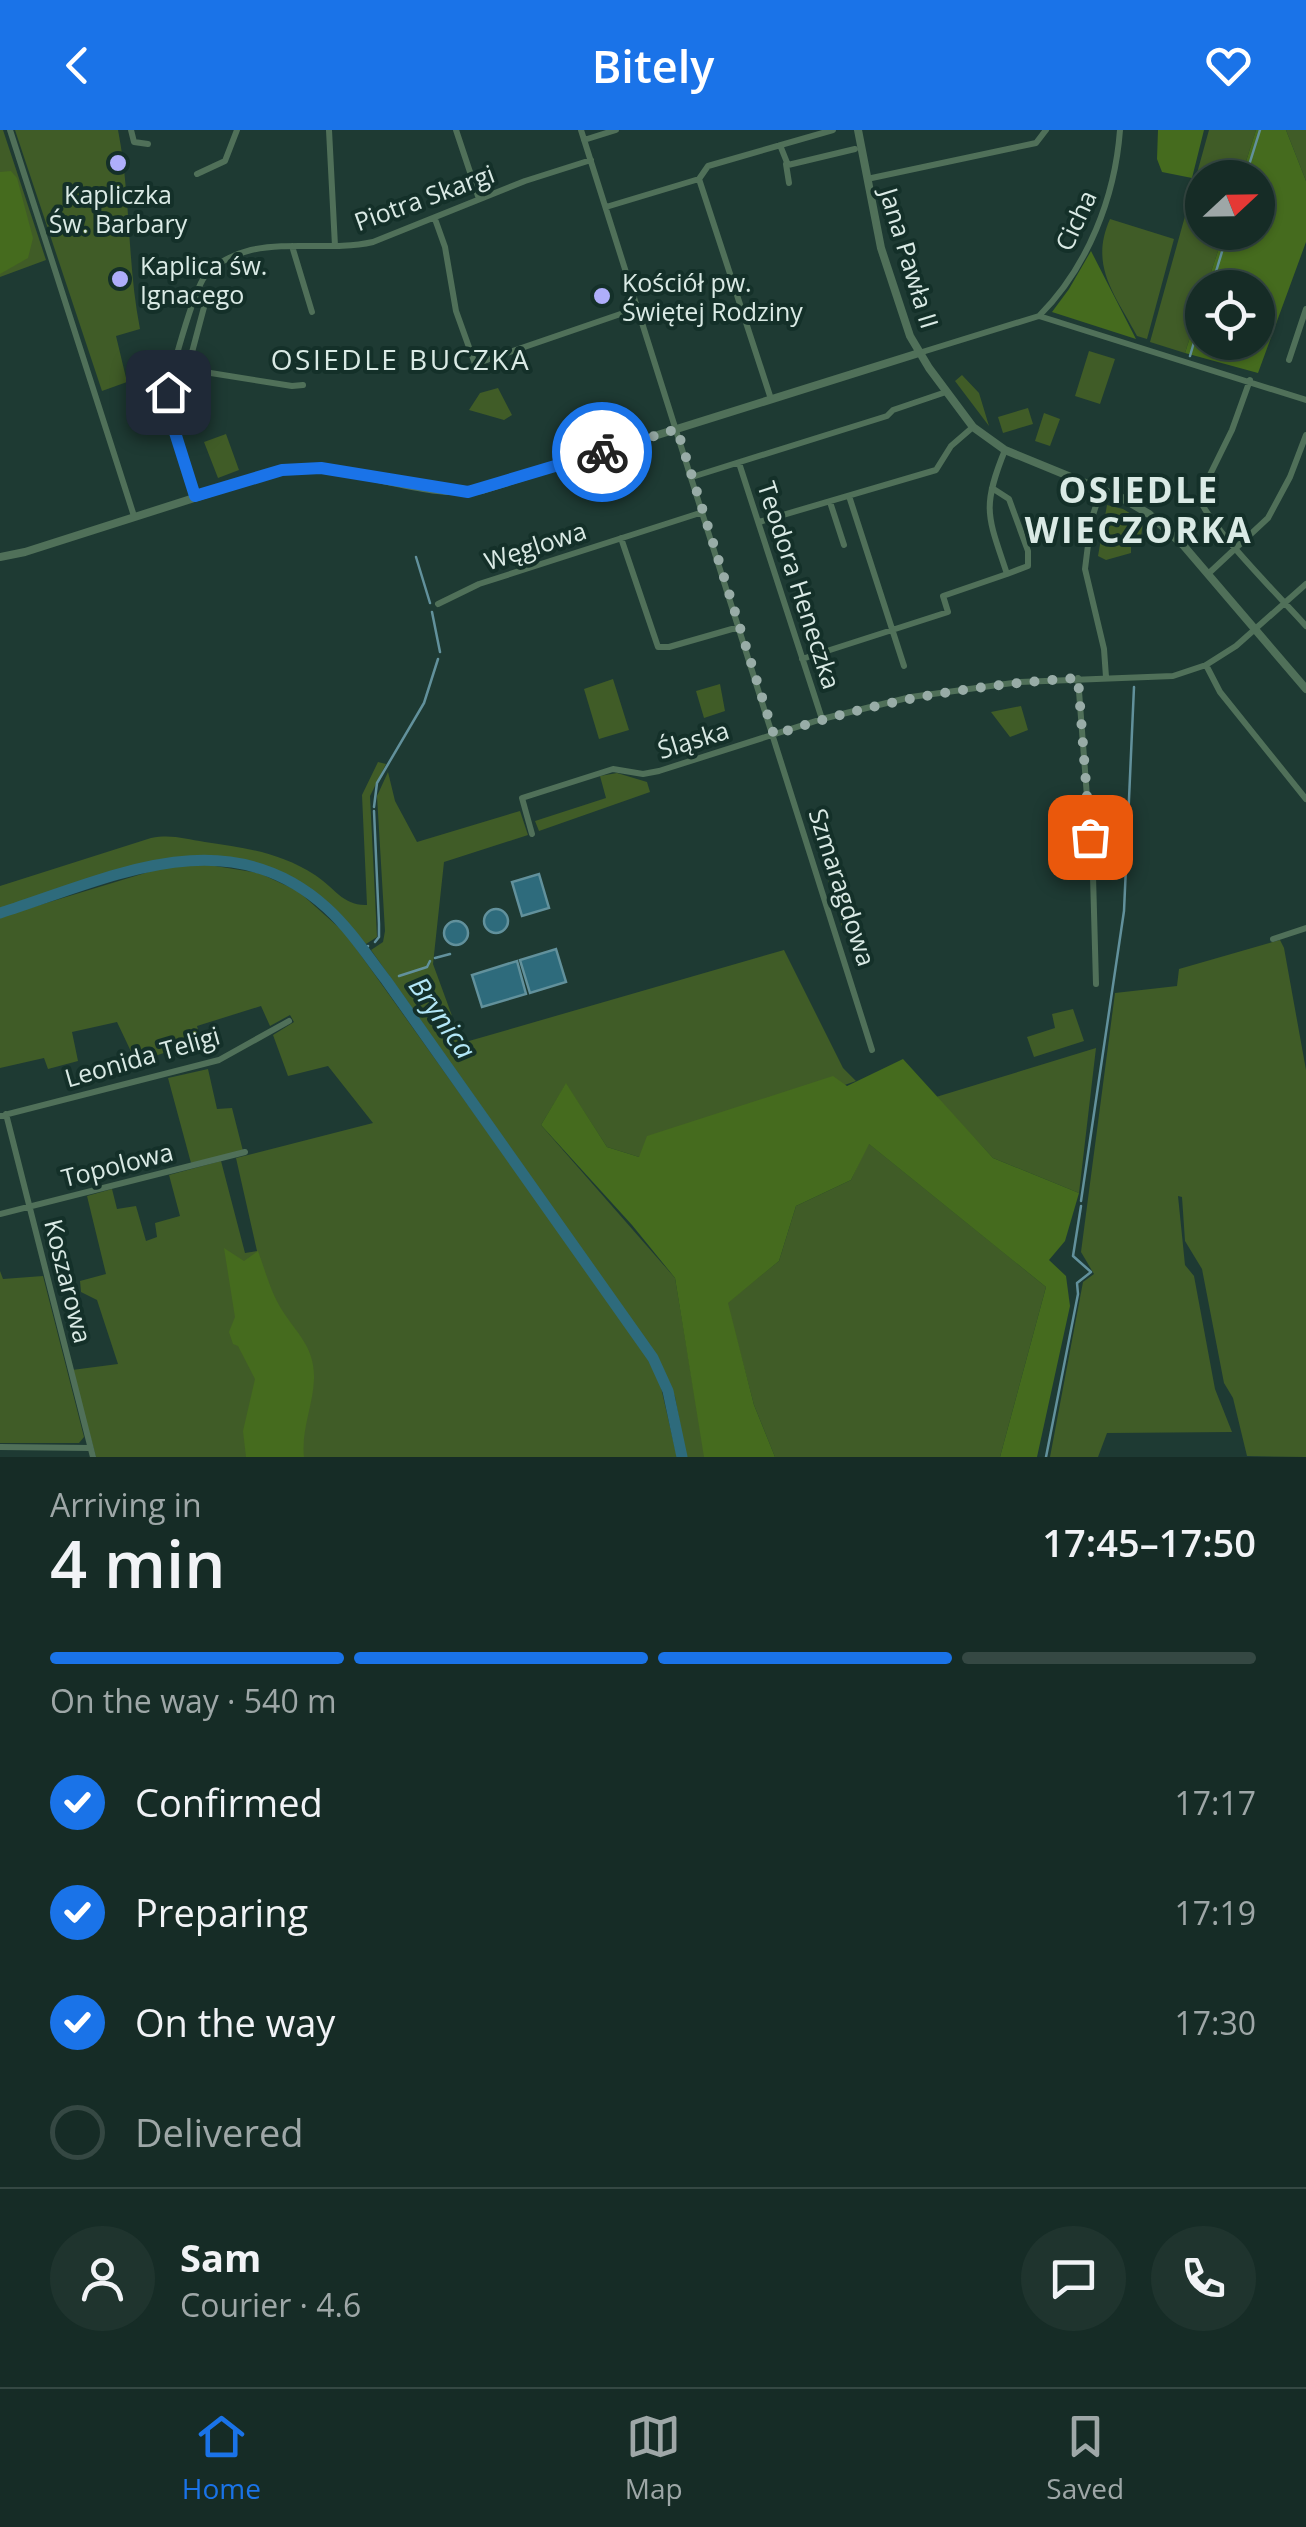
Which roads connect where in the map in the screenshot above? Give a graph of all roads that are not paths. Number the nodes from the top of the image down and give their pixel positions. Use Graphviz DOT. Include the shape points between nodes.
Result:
graph roads {
  1 [pos="10,130"];
  2 [pos="131,130"];
  3 [pos="237,130"];
  4 [pos="329,130"];
  5 [pos="456,130"];
  6 [pos="581,130"];
  7 [pos="616,130"];
  8 [pos="833,130"];
  9 [pos="858,130"];
  10 [pos="1046,130"];
  11 [pos="1120,130"];
  12 [pos="584,140"];
  13 [pos="148,144"];
  14 [pos="780,145"];
  15 [pos="855,149"];
  16 [pos="591,160"];
  17 [pos="786,164"];
  18 [pos="197,174"];
  19 [pos="700,179"];
  20 [pos="866,179"];
  21 [pos="789,182"];
  22 [pos="479,200"];
  23 [pos="606,207"];
  24 [pos="435,219"];
  25 [pos="292,246"];
  26 [pos="336,246"];
  27 [pos="198,291"];
  28 [pos="638,308"];
  29 [pos="1306,309"];
  30 [pos="312,312"];
  31 [pos="1039,316"];
  32 [pos="919,353"];
  33 [pos="1288,360"];
  34 [pos="174,367"];
  35 [pos="187,371"];
  36 [pos="1250,380"];
  37 [pos="304,385"];
  38 [pos="946,392"];
  39 [pos="771,399"];
  40 [pos="1306,400"];
  41 [pos="973,427"];
  42 [pos="677,429"];
  43 [pos="1306,435"];
  44 [pos="1005,450"];
  45 [pos="739,463"];
  46 [pos="692,477"];
  47 [pos="992,488"];
  48 [pos="1102,490"];
  49 [pos="195,496"];
  50 [pos="849,496"];
  51 [pos="830,502"];
  52 [pos="703,512"];
  53 [pos="134,516"];
  54 [pos="759,522"];
  55 [pos="621,538"];
  56 [pos="844,545"];
  57 [pos="1238,549"];
  58 [pos="0,557"];
  59 [pos="1007,574"];
  60 [pos="1208,574"];
  61 [pos="1306,584"];
  62 [pos="1286,603"];
  63 [pos="438,604"];
  64 [pos="1306,626"];
  65 [pos="739,627"];
  66 [pos="893,629"];
  67 [pos="1256,629"];
  68 [pos="802,659"];
  69 [pos="1206,665"];
  70 [pos="904,666"];
  71 [pos="1078,678"];
  72 [pos="1106,678"];
  73 [pos="1305,686"];
  74 [pos="822,720"];
  75 [pos="774,735"];
  76 [pos="1306,799"];
  77 [pos="532,834"];
  78 [pos="1306,928"];
  79 [pos="1272,938"];
  80 [pos="1096,984"];
  81 [pos="289,1020"];
  82 [pos="872,1050"];
  83 [pos="3,1115"];
  84 [pos="245,1152"];
  85 [pos="30,1207"];
  86 [pos="0,1214"];
  87 [pos="0,1447"];
  88 [pos="90,1448"];
  89 [pos="92,1457"];
  1 -- 53 [label="street"];
  2 -- 13 [label="street" via="134,142"];
  3 -- 18 [label="street" via="225,162"];
  4 -- 26 [label="street"];
  5 -- 22 [label="street"];
  6 -- 12 [label="street, Szmaragdowa"];
  7 -- 12 [label="street"];
  8 -- 14 [label="street"];
  9 -- 20 [label="street, Jana Pawła II"];
  10 -- 20 [label="street" via="1036,144"];
  11 -- 31 [label="street, Cicha" via="1117,172 1104,212 1067,282"];
  12 -- 16 [label="street, Szmaragdowa"];
  14 -- 17 [label="street"];
  14 -- 19 [label="street" via="708,166"];
  15 -- 17 [label="street"];
  16 -- 22 [label="street, Piotra Skargi"];
  16 -- 23 [label="street, Szmaragdowa"];
  17 -- 21 [label="street"];
  19 -- 23 [label="street"];
  19 -- 39 [label="street"];
  20 -- 32 [label="street, Jana Pawła II" via="887,268"];
  22 -- 24 [label="street, Piotra Skargi"];
  23 -- 28 [label="street, Szmaragdowa"];
  24 -- 26 [label="street, Piotra Skargi" via="370,243"];
  24 -- 28 [label="street" via="476,364"];
  25 -- 26 [label="street, Piotra Skargi"];
  25 -- 27 [label="street, Piotra Skargi" via="226,260"];
  25 -- 30 [label="street"];
  27 -- 34 [label="street, Piotra Skargi"];
  27 -- 35 [label="street" via="207,296"];
  28 -- 42 [label="street, Szmaragdowa"];
  29 -- 33 [label="street"];
  31 -- 32 [label="street"];
  31 -- 36 [label="street"];
  32 -- 38 [label="street, Jana Pawła II"];
  32 -- 39 [label="street"];
  34 -- 35 [label="street"];
  34 -- 49 [label="street, Piotra Skargi" via="169,408"];
  35 -- 37 [label="street"];
  36 -- 40 [label="street"];
  36 -- 57 [label="street" via="1200,497 1202,509"];
  38 -- 41 [label="street, Jana Pawła II"];
  38 -- 45 [label="street"];
  39 -- 42 [label="street"];
  41 -- 44 [label="street, Jana Pawła II"];
  41 -- 50 [label="street" via="936,470"];
  42 -- 46 [label="street, Szmaragdowa"];
  42 -- 49 [label="street" via="468,492 321,468 282,470"];
  43 -- 57 [label="street" via="1268,518"];
  44 -- 47 [label="street"];
  44 -- 48 [label="street, Jana Pawła II"];
  45 -- 46 [label="street"];
  45 -- 54 [label="street, Teodora Heneczka"];
  46 -- 52 [label="street, Szmaragdowa"];
  47 -- 59 [label="street" via="988,513"];
  47 -- 59 [label="street" via="1009,499 1028,552 1028,566"];
  48 -- 60 [label="street, Jana Pawła II" via="1167,528"];
  48 -- 72 [label="street" via="1086,568"];
  49 -- 53 [label="street"];
  50 -- 51 [label="street"];
  50 -- 66 [label="street"];
  51 -- 54 [label="street"];
  51 -- 56 [label="street"];
  52 -- 55 [label="street, Węglowa"];
  52 -- 65 [label="street, Szmaragdowa"];
  53 -- 58 [label="street"];
  54 -- 68 [label="street, Teodora Heneczka"];
  55 -- 63 [label="street, Węglowa"];
  55 -- 65 [label="street" via="658,647"];
  57 -- 60 [label="street"];
  57 -- 62 [label="street"];
  59 -- 66 [label="street" via="944,596 948,612"];
  60 -- 67 [label="street, Jana Pawła II"];
  61 -- 62 [label="street, Śląska"];
  62 -- 64 [label="street"];
  62 -- 67 [label="street, Śląska"];
  65 -- 75 [label="street, Szmaragdowa"];
  66 -- 68 [label="street"];
  66 -- 70 [label="street"];
  67 -- 69 [label="street, Śląska"];
  67 -- 73 [label="street, Jana Pawła II"];
  68 -- 74 [label="street, Teodora Heneczka"];
  69 -- 72 [label="street, Śląska" via="1158,678"];
  69 -- 76 [label="street"];
  71 -- 72 [label="street, Śląska"];
  71 -- 74 [label="street, Śląska" via="903,698"];
  71 -- 80 [label="street"];
  74 -- 75 [label="street, Śląska"];
  75 -- 77 [label="street, Śląska" via="651,773 613,769 522,798"];
  75 -- 82 [label="street, Szmaragdowa"];
  78 -- 79 [label="street"];
  81 -- 83 [label="street, Leonida Teligi" via="220,1060"];
  83 -- 85 [label="street, Koszarowa"];
  84 -- 85 [label="street, Topolowa"];
  85 -- 86 [label="street, Topolowa"];
  85 -- 88 [label="street, Koszarowa"];
  87 -- 88 [label="street"];
  88 -- 89 [label="street, Koszarowa"];
}
